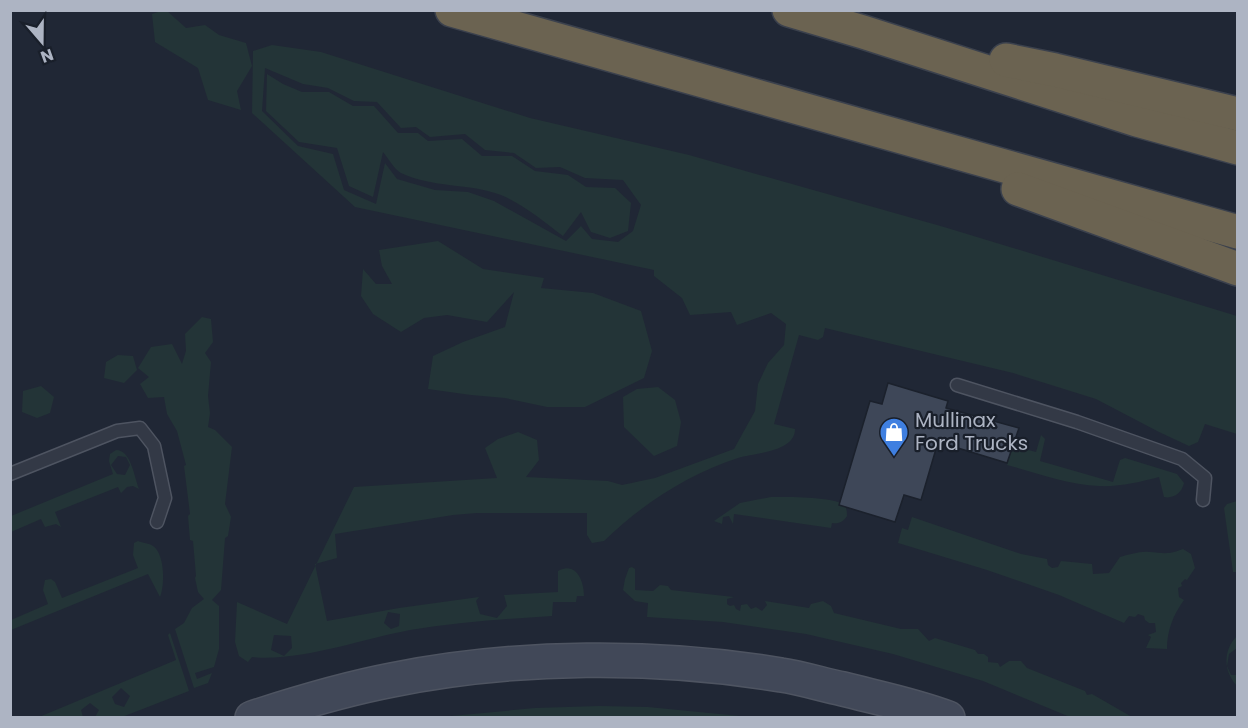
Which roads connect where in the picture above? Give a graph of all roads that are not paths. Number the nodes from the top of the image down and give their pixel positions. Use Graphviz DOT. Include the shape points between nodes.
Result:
graph roads {
  1 [pos="452,10"];
  2 [pos="789,10"];
  3 [pos="863,32"];
  4 [pos="1238,114"];
  5 [pos="832,117"];
  6 [pos="1238,148"];
  7 [pos="1238,232"];
  8 [pos="1238,269"];
  9 [pos="957,386"];
  10 [pos="10,474"];
  11 [pos="1203,500"];
  12 [pos="157,522"];
  13 [pos="252,717"];
  14 [pos="948,717"];
  1 -- 5 [label="highway"];
  2 -- 3 [label="highway"];
  3 -- 4 [label="highway" via="1055,70"];
  3 -- 6 [label="highway"];
  5 -- 7 [label="highway"];
  5 -- 8 [label="highway"];
  9 -- 11 [label="lane" via="1182,459 1205,478"];
  10 -- 12 [label="lane" via="117,431 140,428 154,446 165,498"];
  13 -- 14 [label="main road" via="394,679 482,666 600,661 699,664 782,675"];
}
